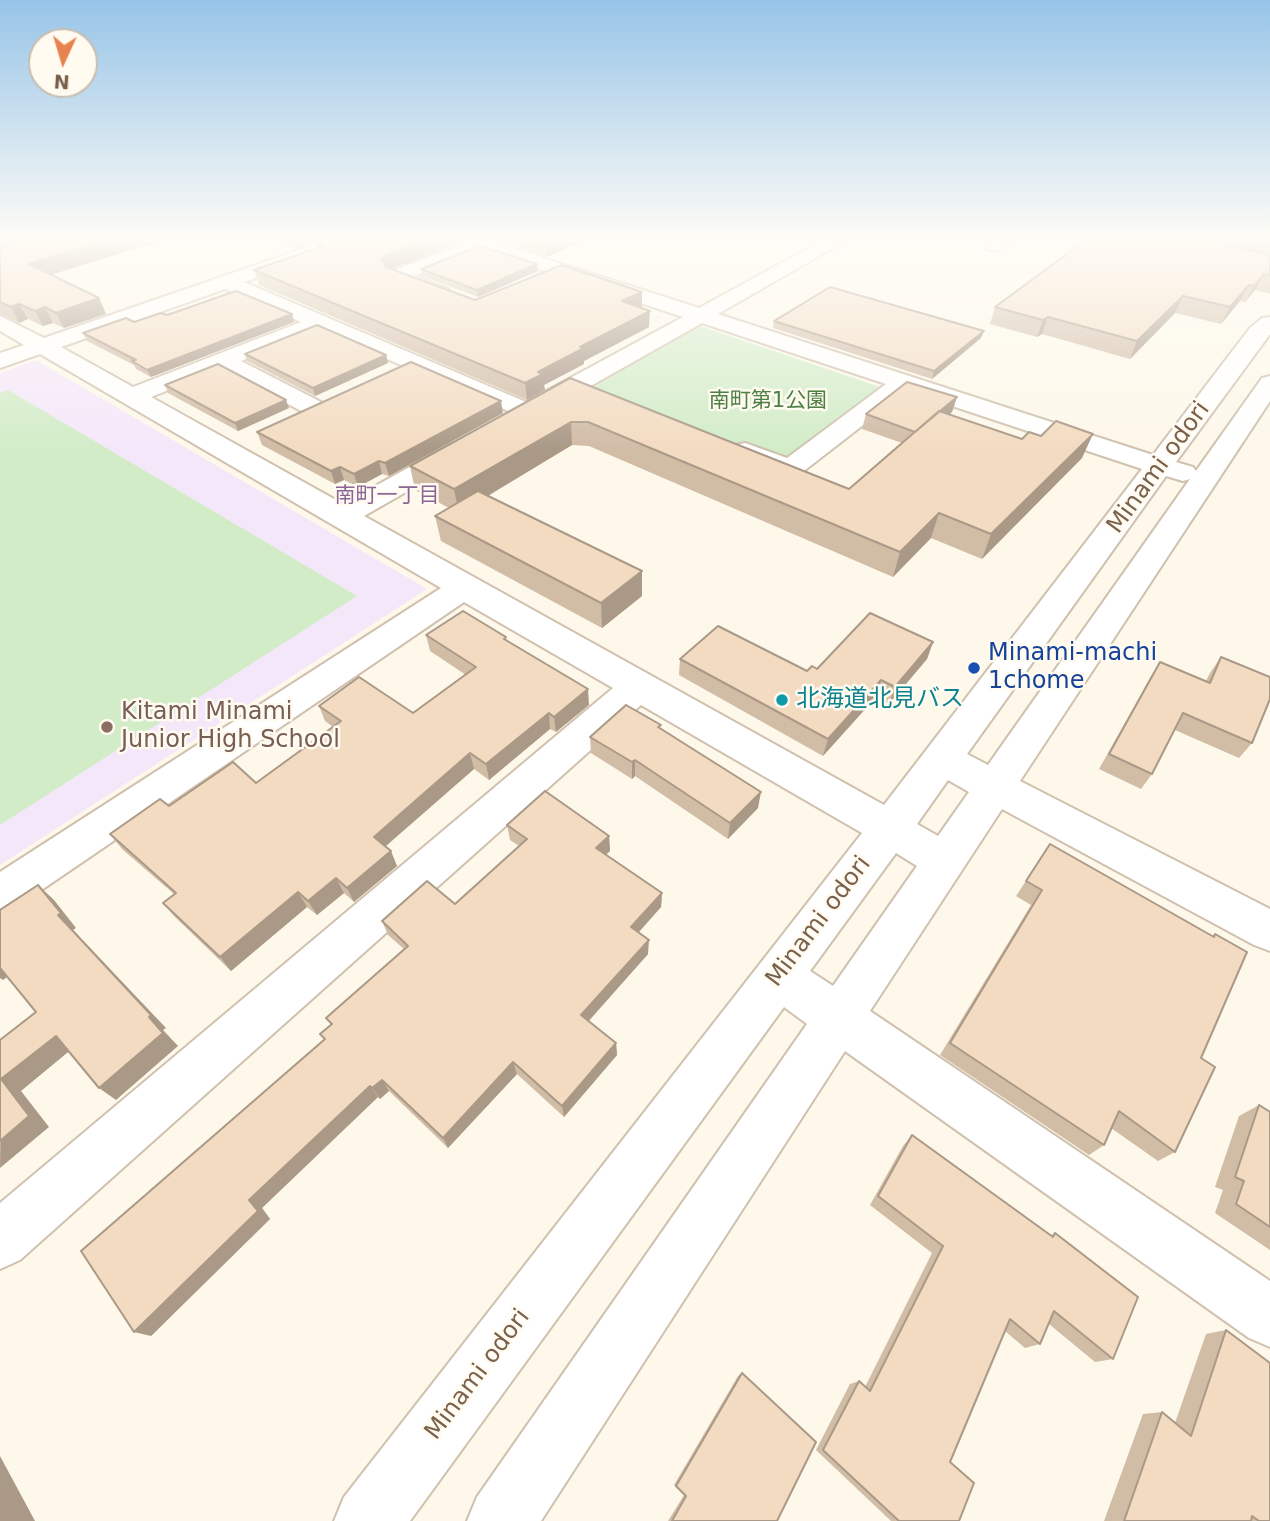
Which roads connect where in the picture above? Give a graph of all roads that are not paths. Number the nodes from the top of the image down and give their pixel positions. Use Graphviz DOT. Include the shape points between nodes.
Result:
graph roads {
  1 [pos="152,308"];
  2 [pos="287,308"];
  3 [pos="675,308"];
  4 [pos="715,308"];
  5 [pos="700,316"];
  6 [pos="0,321"];
  7 [pos="320,322"];
  8 [pos="1270,323"];
  9 [pos="44,346"];
  10 [pos="0,361"];
  11 [pos="222,361"];
  12 [pos="413,363"];
  13 [pos="388,374"];
  14 [pos="903,382"];
  15 [pos="1270,383"];
  16 [pos="572,386"];
  17 [pos="598,396"];
  18 [pos="133,397"];
  19 [pos="339,397"];
  20 [pos="527,412"];
  21 [pos="504,425"];
  22 [pos="481,438"];
  23 [pos="726,444"];
  24 [pos="1161,466"];
  25 [pos="1203,480"];
  26 [pos="343,516"];
  27 [pos="464,587"];
  28 [pos="638,687"];
  29 [pos="942,759"];
  30 [pos="995,787"];
  31 [pos="889,829"];
  32 [pos="946,861"];
  33 [pos="0,895"];
  34 [pos="1270,931"];
  35 [pos="778,976"];
  36 [pos="839,1018"];
  37 [pos="0,1240"];
  38 [pos="1270,1317"];
  39 [pos="368,1521"];
  40 [pos="501,1521"];
  1 -- 9 [label="street"];
  2 -- 7 [label="street"];
  3 -- 5 [label="street"];
  4 -- 5 [label="street"];
  5 -- 14 [label="street"];
  5 -- 16 [label="street"];
  6 -- 9 [label="street"];
  7 -- 11 [label="street"];
  7 -- 12 [label="street"];
  8 -- 24 [label="street, Minami odori"];
  9 -- 10 [label="street"];
  9 -- 18 [label="street"];
  11 -- 18 [label="street"];
  11 -- 19 [label="street" via="303,413"];
  12 -- 13 [label="street"];
  12 -- 20 [label="street"];
  14 -- 23 [label="street" via="790,468"];
  14 -- 24 [label="street"];
  15 -- 25 [label="street, Minami odori"];
  16 -- 17 [label="street"];
  16 -- 20 [label="street"];
  18 -- 26 [label="street" via="236,444"];
  20 -- 21 [label="street"];
  22 -- 26 [label="street"];
  24 -- 25 [label="street"];
  24 -- 29 [label="street, Minami odori"];
  25 -- 30 [label="street, Minami odori"];
  26 -- 27 [label="street"];
  27 -- 28 [label="street"];
  27 -- 33 [label="street"];
  28 -- 31 [label="street"];
  28 -- 37 [label="street"];
  29 -- 30 [label="street"];
  29 -- 31 [label="street, Minami odori"];
  30 -- 32 [label="street, Minami odori"];
  30 -- 34 [label="street"];
  31 -- 32 [label="street"];
  31 -- 35 [label="street, Minami odori"];
  32 -- 36 [label="street, Minami odori"];
  35 -- 36 [label="street"];
  35 -- 39 [label="street, Minami odori"];
  36 -- 38 [label="street"];
  36 -- 40 [label="street, Minami odori"];
}
